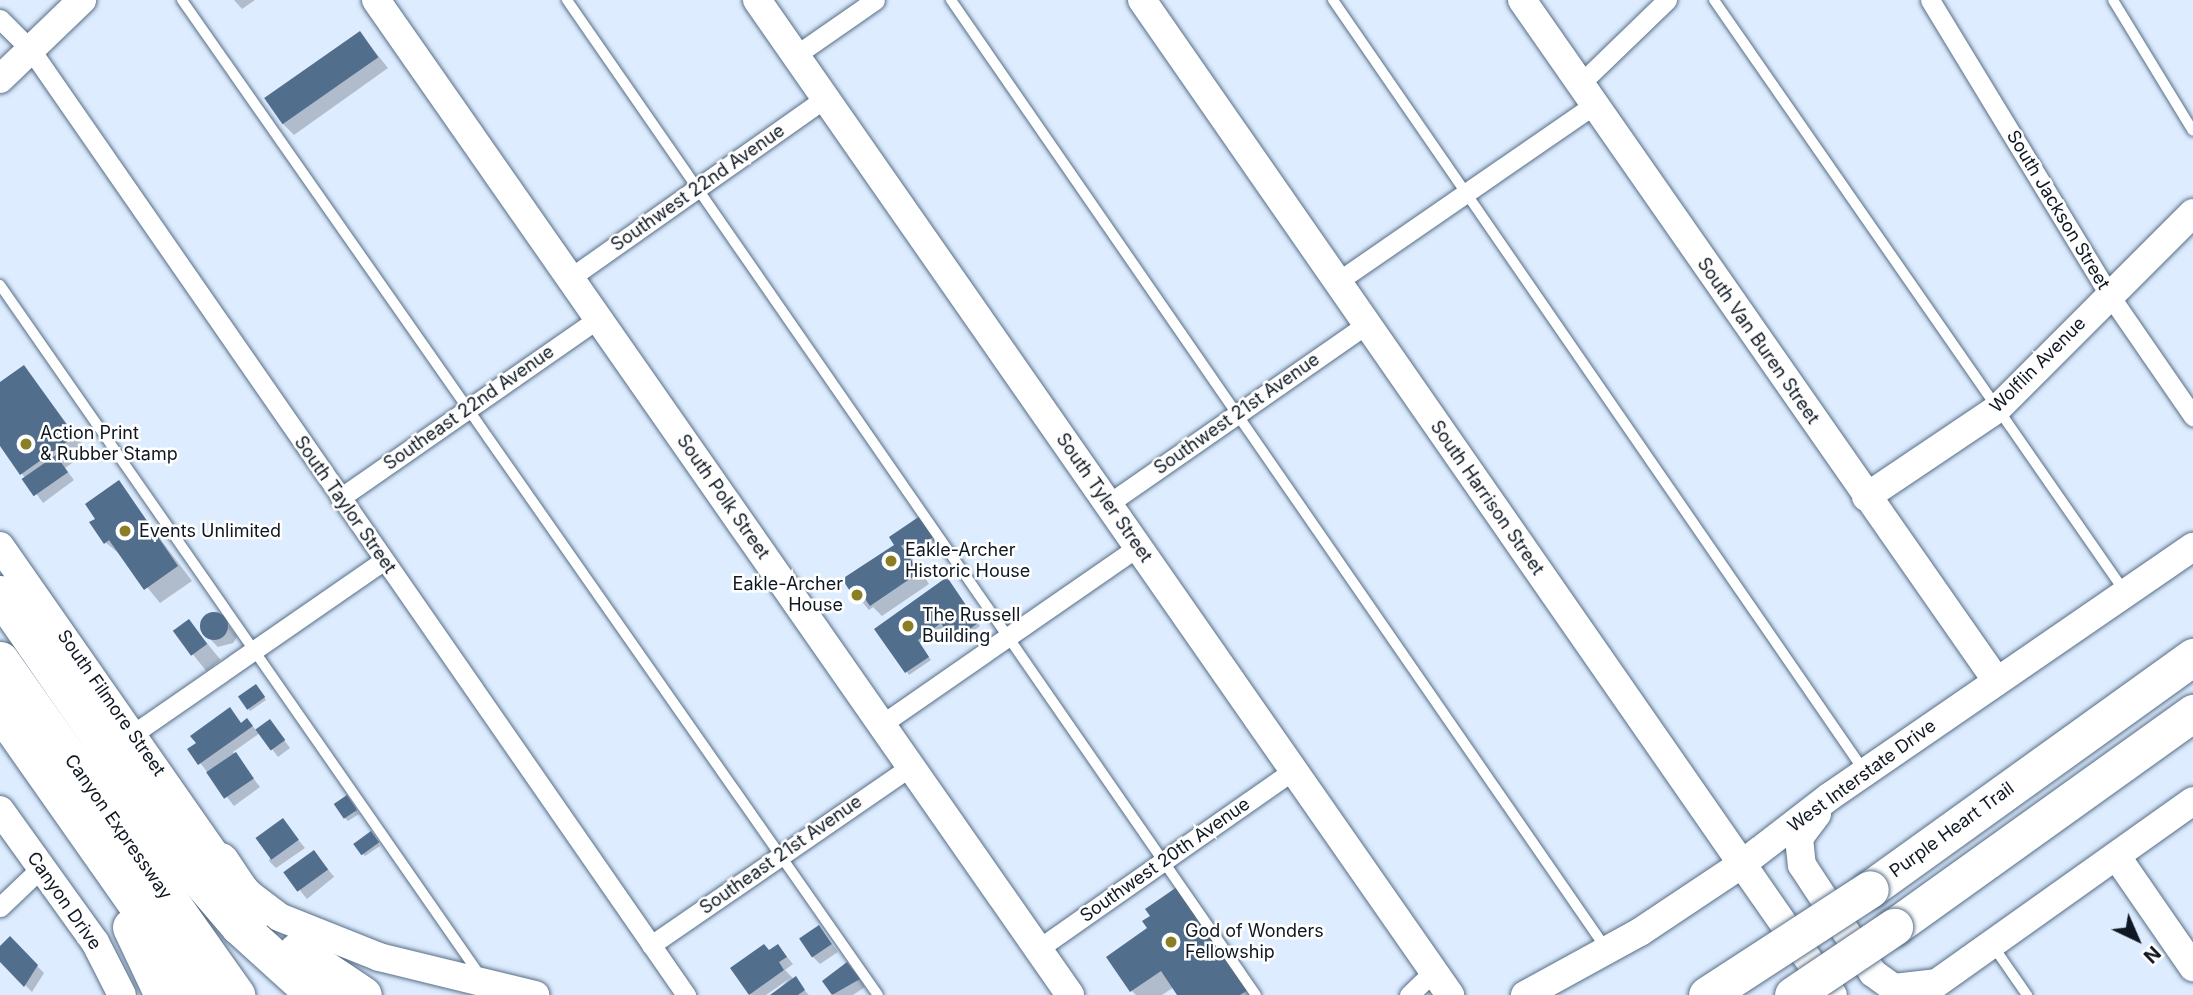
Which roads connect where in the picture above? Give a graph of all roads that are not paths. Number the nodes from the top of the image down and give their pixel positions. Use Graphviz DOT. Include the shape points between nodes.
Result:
graph roads {
  1 [pos="82,0"];
  2 [pos="181,0"];
  3 [pos="376,0"];
  4 [pos="567,0"];
  5 [pos="757,0"];
  6 [pos="876,0"];
  7 [pos="951,0"];
  8 [pos="1142,0"];
  9 [pos="1334,0"];
  10 [pos="1522,0"];
  11 [pos="1667,0"];
  12 [pos="1714,0"];
  13 [pos="1930,0"];
  14 [pos="2113,0"];
  15 [pos="0,19"];
  16 [pos="31,50"];
  17 [pos="796,55"];
  18 [pos="0,79"];
  19 [pos="1587,94"];
  20 [pos="825,98"];
  21 [pos="2193,131"];
  22 [pos="697,189"];
  23 [pos="1466,192"];
  24 [pos="2193,213"];
  25 [pos="570,278"];
  26 [pos="1337,282"];
  27 [pos="0,285"];
  28 [pos="2108,293"];
  29 [pos="598,319"];
  30 [pos="1366,325"];
  31 [pos="469,408"];
  32 [pos="1997,409"];
  33 [pos="1237,414"];
  34 [pos="2193,416"];
  35 [pos="1866,497"];
  36 [pos="340,498"];
  37 [pos="1108,503"];
  38 [pos="0,547"];
  39 [pos="1138,547"];
  40 [pos="2193,547"];
  41 [pos="383,561"];
  42 [pos="2126,592"];
  43 [pos="0,594"];
  44 [pos="0,622"];
  45 [pos="2193,630"];
  46 [pos="1009,637"];
  47 [pos="255,649"];
  48 [pos="2193,657"];
  49 [pos="0,660"];
  50 [pos="1996,680"];
  51 [pos="0,710"];
  52 [pos="2193,713"];
  53 [pos="882,724"];
  54 [pos="2087,732"];
  55 [pos="133,733"];
  56 [pos="58,742"];
  57 [pos="911,766"];
  58 [pos="1292,771"];
  59 [pos="1866,772"];
  60 [pos="1829,797"];
  61 [pos="2193,801"];
  62 [pos="66,802"];
  63 [pos="0,810"];
  64 [pos="781,855"];
  65 [pos="2117,857"];
  66 [pos="220,861"];
  67 [pos="1164,861"];
  68 [pos="1742,864"];
  69 [pos="42,867"];
  70 [pos="0,907"];
  71 [pos="651,945"];
  72 [pos="1993,946"];
  73 [pos="1038,949"];
  74 [pos="1608,950"];
  75 [pos="2193,967"];
  76 [pos="1433,972"];
  77 [pos="486,984"];
  78 [pos="1928,989"];
  79 [pos="678,992"];
  80 [pos="1064,993"];
  81 [pos="122,995"];
  82 [pos="163,995"];
  83 [pos="200,995"];
  84 [pos="236,995"];
  85 [pos="314,995"];
  86 [pos="363,995"];
  87 [pos="535,995"];
  88 [pos="878,995"];
  89 [pos="1256,995"];
  90 [pos="1409,995"];
  91 [pos="1450,995"];
  92 [pos="1525,995"];
  93 [pos="1707,995"];
  94 [pos="1793,995"];
  95 [pos="1833,995"];
  96 [pos="2027,995"];
  1 -- 16 [label="main road"];
  2 -- 31 [label="lane"];
  3 -- 25 [label="main road, South Polk Street"];
  4 -- 22 [label="lane"];
  5 -- 17 [label="main road, South Tyler Street"];
  6 -- 17 [label="street"];
  7 -- 33 [label="lane"];
  8 -- 26 [label="main road, South Harrison Street"];
  9 -- 23 [label="lane"];
  10 -- 19 [label="main road, South Van Buren Street"];
  11 -- 19 [label="street"];
  12 -- 32 [label="lane"];
  13 -- 28 [label="street, South Jackson Street"];
  14 -- 21 [label="lane"];
  15 -- 16 [label="street, South Taylor Street"];
  16 -- 18 [label="main road"];
  16 -- 36 [label="street, South Taylor Street"];
  17 -- 20 [label="main road, South Tyler Street"];
  19 -- 23 [label="street"];
  19 -- 35 [label="main road, South Van Buren Street"];
  20 -- 22 [label="street, Southwest 22nd Avenue"];
  20 -- 37 [label="main road, South Tyler Street"];
  22 -- 25 [label="street, Southwest 22nd Avenue"];
  22 -- 46 [label="lane"];
  23 -- 26 [label="street"];
  23 -- 59 [label="lane"];
  24 -- 28 [label="main road, Wolflin Avenue"];
  25 -- 29 [label="main road, South Polk Street"];
  26 -- 30 [label="main road, South Harrison Street"];
  27 -- 47 [label="lane"];
  28 -- 32 [label="main road, Wolflin Avenue"];
  28 -- 34 [label="street, South Jackson Street"];
  29 -- 31 [label="street, Southeast 22nd Avenue"];
  29 -- 53 [label="main road, South Polk Street"];
  30 -- 33 [label="street, Southwest 21st Avenue"];
  30 -- 68 [label="main road, South Harrison Street"];
  31 -- 36 [label="street, Southeast 22nd Avenue"];
  31 -- 64 [label="lane"];
  32 -- 35 [label="main road, Wolflin Avenue"];
  32 -- 42 [label="lane"];
  33 -- 37 [label="street, Southwest 21st Avenue"];
  33 -- 74 [label="lane"];
  35 -- 50 [label="main road, South Van Buren Street"];
  36 -- 41 [label="street, South Taylor Street"];
  37 -- 39 [label="main road, South Tyler Street"];
  38 -- 55 [label="main road, South Filmore Street"];
  39 -- 46 [label="street"];
  39 -- 58 [label="main road, South Tyler Street"];
  40 -- 42 [label="main road, West Interstate Drive"];
  41 -- 47 [label="street"];
  41 -- 71 [label="street, South Taylor Street"];
  42 -- 50 [label="main road, West Interstate Drive"];
  43 -- 85 [label="highway" via="191,870 239,926"];
  44 -- 56 [label="highway"];
  45 -- 54 [label="highway"];
  46 -- 53 [label="street"];
  46 -- 67 [label="lane"];
  47 -- 55 [label="street"];
  47 -- 77 [label="lane"];
  48 -- 54 [label="highway, Purple Heart Trail"];
  49 -- 56 [label="highway, Canyon Expressway"];
  50 -- 59 [label="main road, West Interstate Drive"];
  51 -- 62 [label="highway, Canyon Expressway"];
  52 -- 94 [label="highway, bridge"];
  53 -- 57 [label="main road, South Polk Street"];
  54 -- 93 [label="highway, Purple Heart Trail, bridge" via="1870,889"];
  55 -- 66 [label="main road, South Filmore Street"];
  56 -- 84 [label="highway, Canyon Expressway"];
  57 -- 64 [label="street, Southeast 21st Avenue"];
  57 -- 73 [label="main road, South Polk Street"];
  58 -- 67 [label="street, Southwest 20th Avenue"];
  58 -- 76 [label="main road, South Tyler Street"];
  59 -- 60 [label="main road, West Interstate Drive"];
  60 -- 68 [label="main road, West Interstate Drive"];
  60 -- 78 [label="main road" via="1799,838 1802,865 1873,972 1894,988"];
  61 -- 65 [label="main road"];
  62 -- 82 [label="highway"];
  62 -- 83 [label="highway, Canyon Expressway"];
  63 -- 69 [label="main road, Canyon Drive"];
  64 -- 71 [label="street, Southeast 21st Avenue"];
  64 -- 88 [label="lane"];
  65 -- 72 [label="main road"];
  65 -- 75 [label="main road"];
  66 -- 77 [label="main road" via="249,894 279,917 379,957"];
  66 -- 86 [label="highway" via="261,920 336,981"];
  67 -- 73 [label="street, Southwest 20th Avenue"];
  67 -- 89 [label="lane"];
  68 -- 74 [label="main road, West Interstate Drive"];
  68 -- 95 [label="main road, South Harrison Street"];
  69 -- 70 [label="street"];
  69 -- 81 [label="main road, Canyon Drive" via="95,942"];
  71 -- 79 [label="street, South Taylor Street"];
  72 -- 78 [label="main road"];
  72 -- 96 [label="lane"];
  73 -- 80 [label="main road, South Polk Street"];
  74 -- 92 [label="main road, West Interstate Drive"];
  76 -- 90 [label="street"];
  76 -- 91 [label="main road, South Tyler Street"];
  77 -- 87 [label="main road"];
}
